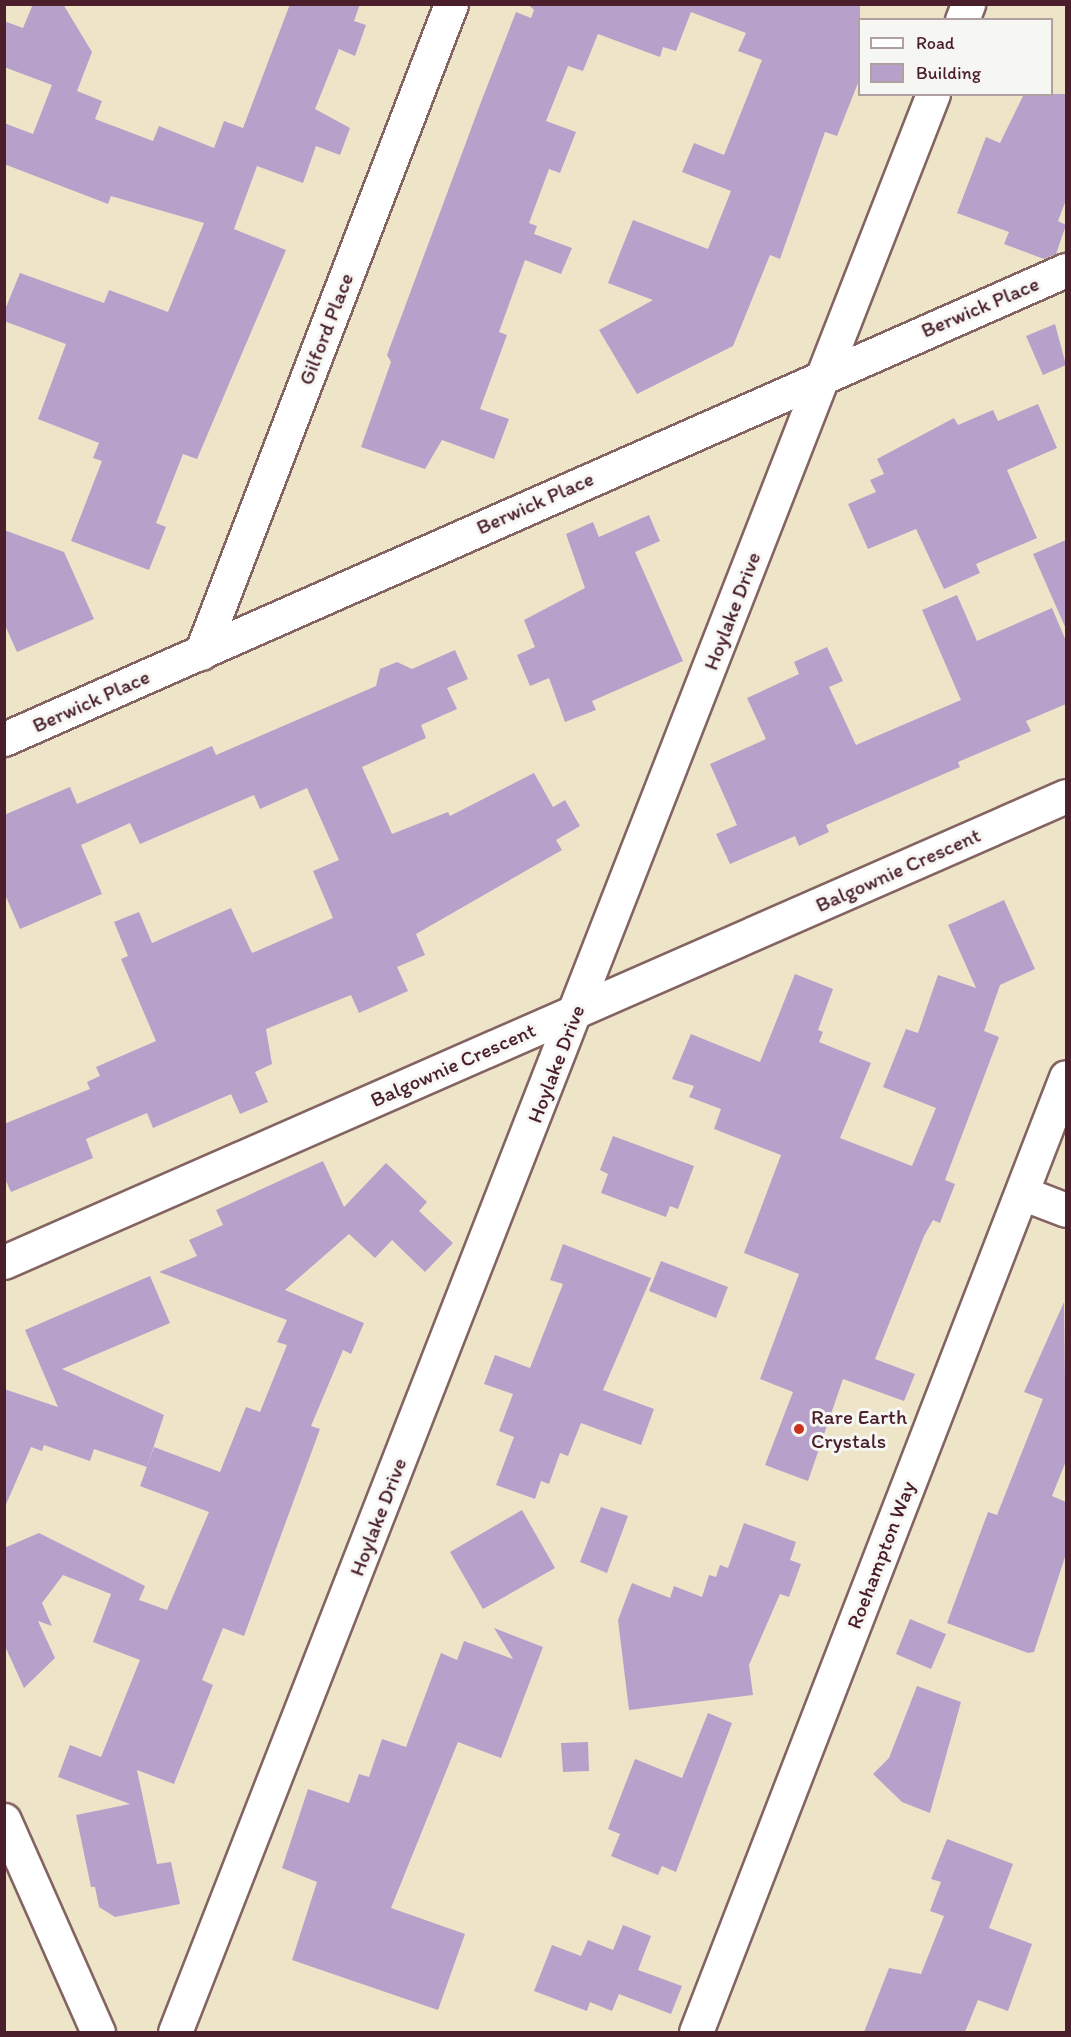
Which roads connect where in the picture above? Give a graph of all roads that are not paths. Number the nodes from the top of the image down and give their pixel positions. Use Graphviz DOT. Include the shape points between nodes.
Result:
graph roads {
  1 [pos="451,4"];
  2 [pos="932,96"];
  3 [pos="1066,270"];
  4 [pos="824,374"];
  5 [pos="201,653"];
  6 [pos="4,739"];
  7 [pos="1066,796"];
  8 [pos="578,1009"];
  9 [pos="1066,1077"];
  10 [pos="1023,1193"];
  11 [pos="1066,1210"];
  12 [pos="4,1262"];
  13 [pos="4,1820"];
  14 [pos="98,2032"];
  15 [pos="175,2032"];
  16 [pos="696,2032"];
  1 -- 5 [label="street, Gilford Place"];
  2 -- 4 [label="street, Hoylake Drive"];
  3 -- 4 [label="street, Berwick Place"];
  4 -- 5 [label="street, Berwick Place"];
  4 -- 8 [label="street, Hoylake Drive"];
  5 -- 6 [label="street, Berwick Place"];
  7 -- 8 [label="street, Balgownie Crescent"];
  8 -- 12 [label="street, Balgownie Crescent"];
  8 -- 15 [label="street, Hoylake Drive"];
  9 -- 10 [label="street, Roehampton Way"];
  10 -- 11 [label="street"];
  10 -- 16 [label="street, Roehampton Way"];
  13 -- 14 [label="street"];
}
